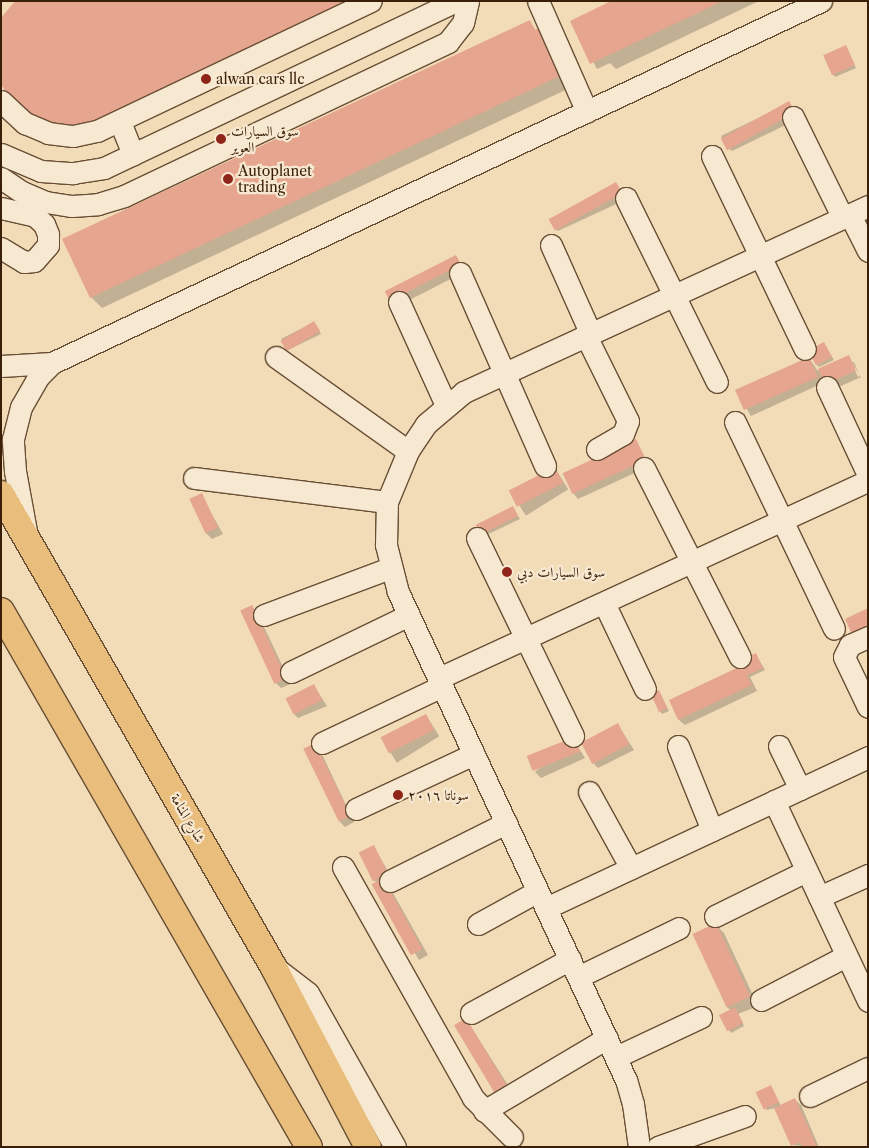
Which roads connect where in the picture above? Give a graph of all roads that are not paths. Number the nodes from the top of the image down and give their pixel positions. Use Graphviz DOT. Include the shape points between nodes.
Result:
graph roads {
  1 [pos="371,1"];
  2 [pos="456,1"];
  3 [pos="468,1"];
  4 [pos="538,1"];
  5 [pos="821,1"];
  6 [pos="421,10"];
  7 [pos="255,58"];
  8 [pos="269,88"];
  9 [pos="1,100"];
  10 [pos="587,112"];
  11 [pos="792,118"];
  12 [pos="120,122"];
  13 [pos="1,154"];
  14 [pos="133,154"];
  15 [pos="712,156"];
  16 [pos="1,178"];
  17 [pos="626,198"];
  18 [pos="1,208"];
  19 [pos="853,213"];
  20 [pos="551,245"];
  21 [pos="1,248"];
  22 [pos="868,251"];
  23 [pos="760,255"];
  24 [pos="460,273"];
  25 [pos="673,294"];
  26 [pos="399,302"];
  27 [pos="587,333"];
  28 [pos="805,349"];
  29 [pos="276,357"];
  30 [pos="52,363"];
  31 [pos="1,366"];
  32 [pos="504,372"];
  33 [pos="717,382"];
  34 [pos="826,386"];
  35 [pos="446,405"];
  36 [pos="735,422"];
  37 [pos="597,449"];
  38 [pos="408,451"];
  39 [pos="545,466"];
  40 [pos="644,468"];
  41 [pos="868,475"];
  42 [pos="194,478"];
  43 [pos="868,481"];
  44 [pos="1,494"];
  45 [pos="387,502"];
  46 [pos="782,520"];
  47 [pos="478,538"];
  48 [pos="28,541"];
  49 [pos="692,562"];
  50 [pos="390,568"];
  51 [pos="604,603"];
  52 [pos="1,611"];
  53 [pos="409,614"];
  54 [pos="264,615"];
  55 [pos="834,629"];
  56 [pos="868,636"];
  57 [pos="526,638"];
  58 [pos="740,657"];
  59 [pos="291,672"];
  60 [pos="440,682"];
  61 [pos="644,689"];
  62 [pos="868,707"];
  63 [pos="573,736"];
  64 [pos="322,743"];
  65 [pos="678,746"];
  66 [pos="779,746"];
  67 [pos="474,754"];
  68 [pos="868,757"];
  69 [pos="800,789"];
  70 [pos="590,792"];
  71 [pos="774,801"];
  72 [pos="356,809"];
  73 [pos="506,823"];
  74 [pos="712,830"];
  75 [pos="343,867"];
  76 [pos="630,868"];
  77 [pos="806,871"];
  78 [pos="868,875"];
  79 [pos="390,881"];
  80 [pos="819,897"];
  81 [pos="542,899"];
  82 [pos="715,916"];
  83 [pos="478,924"];
  84 [pos="679,928"];
  85 [pos="846,956"];
  86 [pos="273,966"];
  87 [pos="574,968"];
  88 [pos="865,988"];
  89 [pos="761,1000"];
  90 [pos="471,1013"];
  91 [pos="701,1017"];
  92 [pos="612,1048"];
  93 [pos="868,1068"];
  94 [pos="810,1096"];
  95 [pos="484,1111"];
  96 [pos="745,1116"];
  97 [pos="512,1137"];
  98 [pos="309,1147"];
  99 [pos="368,1147"];
  100 [pos="395,1147"];
  101 [pos="639,1147"];
  102 [pos="658,1147"];
  1 -- 7 [label="street"];
  2 -- 6 [label="street"];
  3 -- 16 [label="street" via="463,23 448,42 124,196 98,204 72,206 46,202"];
  4 -- 10 [label="street"];
  5 -- 10 [label="street"];
  6 -- 8 [label="street"];
  7 -- 8 [label="street"];
  7 -- 12 [label="street"];
  8 -- 14 [label="street"];
  9 -- 12 [label="street" via="25,123 48,133 73,136"];
  10 -- 30 [label="street"];
  11 -- 19 [label="street"];
  12 -- 14 [label="street"];
  13 -- 14 [label="street" via="41,171 73,173 104,168"];
  15 -- 23 [label="street"];
  17 -- 25 [label="street"];
  18 -- 21 [label="street" via="35,216 44,224 48,245 34,261 24,262"];
  19 -- 22 [label="street"];
  19 -- 23 [label="street"];
  20 -- 27 [label="street"];
  23 -- 25 [label="street"];
  23 -- 28 [label="street"];
  24 -- 32 [label="street"];
  25 -- 27 [label="street"];
  25 -- 33 [label="street"];
  26 -- 35 [label="street"];
  27 -- 32 [label="street"];
  27 -- 37 [label="street" via="628,421 623,434"];
  29 -- 38 [label="street"];
  30 -- 31 [label="street"];
  30 -- 48 [label="street" via="39,376 21,407 13,439 15,472"];
  32 -- 35 [label="street"];
  32 -- 39 [label="street"];
  34 -- 41 [label="street"];
  35 -- 38 [label="street" via="426,424"];
  36 -- 46 [label="street"];
  38 -- 45 [label="street"];
  40 -- 49 [label="street"];
  42 -- 45 [label="street"];
  43 -- 46 [label="street"];
  44 -- 48 [label="main road, شارع المنامة"];
  45 -- 50 [label="street" via="386,545"];
  46 -- 49 [label="street"];
  46 -- 55 [label="street"];
  47 -- 57 [label="street"];
  48 -- 86 [label="main road, شارع المنامة"];
  49 -- 51 [label="street"];
  49 -- 58 [label="street"];
  50 -- 53 [label="street"];
  50 -- 54 [label="street"];
  51 -- 57 [label="street"];
  51 -- 61 [label="street"];
  52 -- 98 [label="main road"];
  53 -- 59 [label="street"];
  53 -- 60 [label="street"];
  56 -- 62 [label="street" via="850,644 844,657"];
  57 -- 60 [label="street"];
  57 -- 63 [label="street"];
  60 -- 64 [label="street"];
  60 -- 67 [label="street"];
  65 -- 74 [label="street"];
  66 -- 69 [label="street"];
  67 -- 72 [label="street"];
  67 -- 73 [label="street"];
  68 -- 69 [label="street"];
  69 -- 71 [label="street"];
  70 -- 76 [label="street"];
  71 -- 74 [label="street"];
  71 -- 77 [label="street"];
  73 -- 79 [label="street"];
  73 -- 81 [label="street"];
  74 -- 76 [label="street"];
  75 -- 95 [label="street" via="465,1086"];
  76 -- 81 [label="street"];
  77 -- 80 [label="street"];
  77 -- 82 [label="street"];
  78 -- 80 [label="street"];
  80 -- 85 [label="street"];
  81 -- 83 [label="street"];
  81 -- 87 [label="street"];
  84 -- 87 [label="street"];
  85 -- 88 [label="street"];
  85 -- 89 [label="street"];
  86 -- 99 [label="main road, شارع المنامة"];
  86 -- 100 [label="street" via="308,993"];
  87 -- 90 [label="street"];
  87 -- 92 [label="street"];
  91 -- 92 [label="street"];
  92 -- 95 [label="street"];
  92 -- 101 [label="street" via="633,1104"];
  93 -- 94 [label="street"];
  95 -- 97 [label="street"];
  96 -- 102 [label="street"];
}
